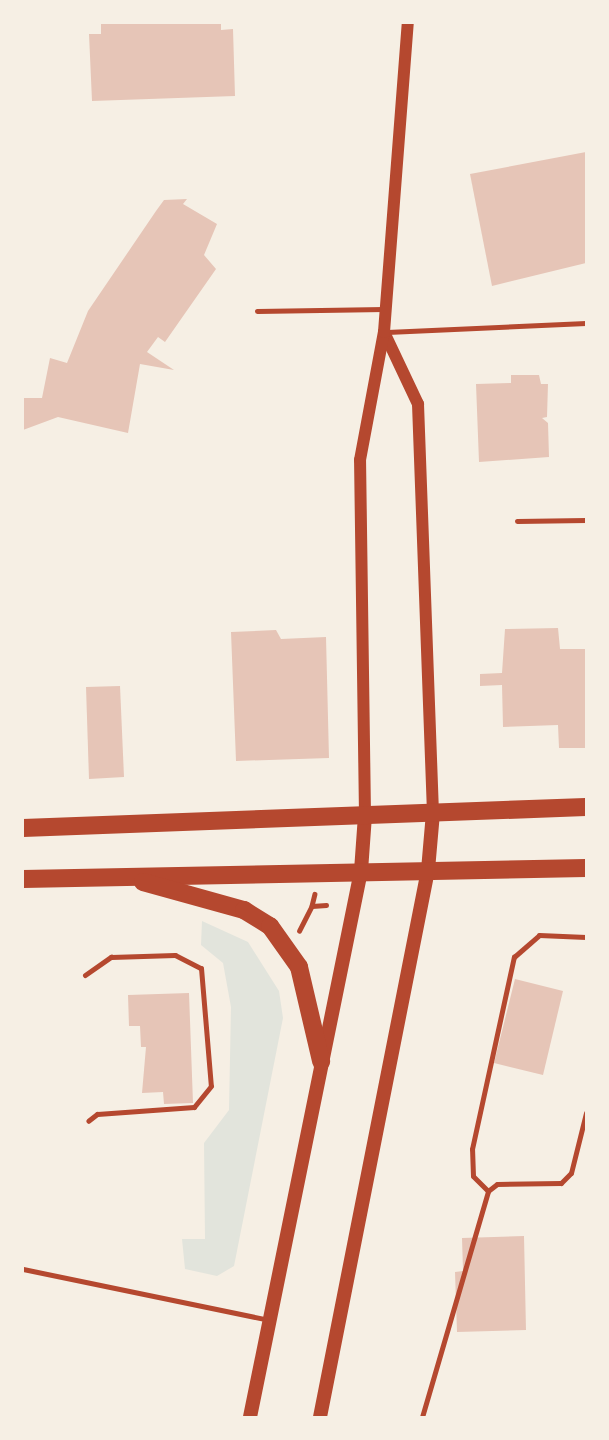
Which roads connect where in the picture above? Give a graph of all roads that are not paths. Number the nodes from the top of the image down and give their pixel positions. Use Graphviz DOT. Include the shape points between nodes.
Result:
graph roads {
  1 [pos="408,23"];
  2 [pos="384,309"];
  3 [pos="257,311"];
  4 [pos="586,323"];
  5 [pos="384,332"];
  6 [pos="586,520"];
  7 [pos="517,521"];
  8 [pos="586,807"];
  9 [pos="433,813"];
  10 [pos="365,815"];
  11 [pos="23,828"];
  12 [pos="586,868"];
  13 [pos="429,870"];
  14 [pos="360,871"];
  15 [pos="126,877"];
  16 [pos="23,879"];
  17 [pos="586,937"];
  18 [pos="85,975"];
  19 [pos="321,1061"];
  20 [pos="586,1113"];
  21 [pos="88,1121"];
  22 [pos="488,1191"];
  23 [pos="23,1269"];
  24 [pos="269,1320"];
  25 [pos="250,1417"];
  26 [pos="320,1417"];
  27 [pos="422,1417"];
  1 -- 2 [label="street"];
  2 -- 3 [label="lane"];
  2 -- 5 [label="street"];
  4 -- 5 [label="lane"];
  5 -- 9 [label="street" via="418,404"];
  5 -- 10 [label="street" via="360,460"];
  6 -- 7 [label="lane"];
  8 -- 9 [label="main road"];
  9 -- 10 [label="main road"];
  9 -- 13 [label="main road"];
  10 -- 11 [label="main road"];
  10 -- 14 [label="main road"];
  12 -- 13 [label="main road"];
  13 -- 14 [label="main road"];
  13 -- 26 [label="main road"];
  14 -- 15 [label="main road"];
  14 -- 19 [label="main road"];
  15 -- 16 [label="main road"];
  15 -- 19 [label="main road" via="244,910 270,926 299,967"];
  17 -- 22 [label="lane" via="539,935 514,957 472,1149 473,1176"];
  18 -- 21 [label="lane" via="111,957 175,955 201,968 211,1086 194,1107 97,1114"];
  19 -- 24 [label="main road"];
  20 -- 22 [label="lane" via="571,1173 561,1183 497,1184"];
  22 -- 27 [label="lane"];
  23 -- 24 [label="lane"];
  24 -- 25 [label="main road"];
}
